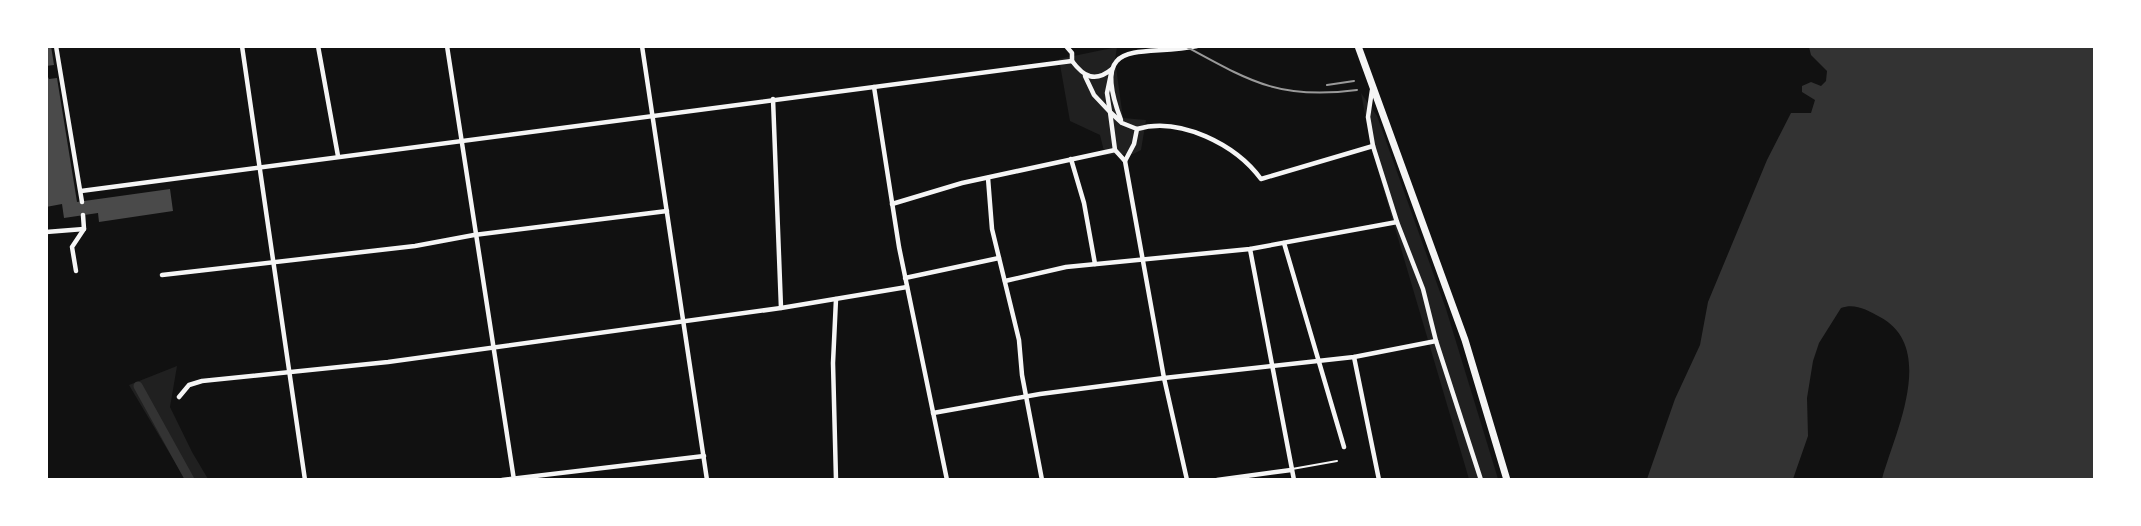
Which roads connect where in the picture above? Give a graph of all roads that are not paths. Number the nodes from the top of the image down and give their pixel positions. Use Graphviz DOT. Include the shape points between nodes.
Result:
graph roads {
  1 [pos="56,46"];
  2 [pos="242,46"];
  3 [pos="318,46"];
  4 [pos="447,46"];
  5 [pos="642,46"];
  6 [pos="1066,46"];
  7 [pos="1197,46"];
  8 [pos="1358,46"];
  9 [pos="1072,61"];
  10 [pos="1112,69"];
  11 [pos="1086,76"];
  12 [pos="874,87"];
  13 [pos="1373,88"];
  14 [pos="773,99"];
  15 [pos="1110,112"];
  16 [pos="652,116"];
  17 [pos="1122,123"];
  18 [pos="1137,129"];
  19 [pos="461,141"];
  20 [pos="1373,146"];
  21 [pos="1115,150"];
  22 [pos="338,156"];
  23 [pos="1071,159"];
  24 [pos="1125,161"];
  25 [pos="261,167"];
  26 [pos="988,178"];
  27 [pos="81,191"];
  28 [pos="82,202"];
  29 [pos="892,204"];
  30 [pos="667,211"];
  31 [pos="83,215"];
  32 [pos="1397,222"];
  33 [pos="84,229"];
  34 [pos="46,232"];
  35 [pos="474,235"];
  36 [pos="1284,243"];
  37 [pos="1250,249"];
  38 [pos="999,258"];
  39 [pos="1142,258"];
  40 [pos="274,262"];
  41 [pos="1095,264"];
  42 [pos="76,271"];
  43 [pos="162,275"];
  44 [pos="905,278"];
  45 [pos="1005,281"];
  46 [pos="907,287"];
  47 [pos="836,299"];
  48 [pos="781,308"];
  49 [pos="684,321"];
  50 [pos="1436,341"];
  51 [pos="491,346"];
  52 [pos="1354,357"];
  53 [pos="1317,361"];
  54 [pos="1271,366"];
  55 [pos="290,373"];
  56 [pos="1164,378"];
  57 [pos="1027,396"];
  58 [pos="178,397"];
  59 [pos="933,412"];
  60 [pos="1344,447"];
  61 [pos="704,456"];
  62 [pos="1337,460"];
  63 [pos="1291,470"];
  64 [pos="514,479"];
  65 [pos="305,480"];
  66 [pos="502,480"];
  67 [pos="707,480"];
  68 [pos="836,480"];
  69 [pos="947,480"];
  70 [pos="1042,480"];
  71 [pos="1187,480"];
  72 [pos="1217,480"];
  73 [pos="1294,480"];
  74 [pos="1379,480"];
  75 [pos="1481,480"];
  76 [pos="1507,480"];
  1 -- 27 [label="street"];
  2 -- 25 [label="street"];
  3 -- 22 [label="street"];
  4 -- 19 [label="street"];
  5 -- 16 [label="street"];
  6 -- 9 [label="street"];
  7 -- 10 [label="street" via="1124,54"];
  8 -- 13 [label="main road"];
  9 -- 11 [label="street"];
  9 -- 12 [label="street"];
  10 -- 11 [label="street" via="1099,77"];
  10 -- 15 [label="street" via="1107,93"];
  10 -- 17 [label="street" via="1114,98"];
  11 -- 15 [label="street" via="1094,95"];
  12 -- 14 [label="street"];
  12 -- 29 [label="street"];
  13 -- 20 [label="street" via="1368,117"];
  13 -- 76 [label="main road" via="1466,340"];
  14 -- 16 [label="street"];
  14 -- 48 [label="street"];
  15 -- 17 [label="street"];
  15 -- 21 [label="street"];
  16 -- 19 [label="street"];
  16 -- 30 [label="street"];
  17 -- 18 [label="street"];
  18 -- 20 [label="street" via="1150,125 1206,136 1229,148 1261,179"];
  18 -- 24 [label="street"];
  19 -- 22 [label="street"];
  19 -- 35 [label="street"];
  20 -- 32 [label="street"];
  21 -- 23 [label="street"];
  21 -- 24 [label="street"];
  22 -- 25 [label="street"];
  23 -- 26 [label="street"];
  23 -- 41 [label="street"];
  24 -- 39 [label="street"];
  25 -- 27 [label="street"];
  25 -- 40 [label="street"];
  26 -- 29 [label="street"];
  26 -- 38 [label="street" via="988,203"];
  27 -- 28 [label="street"];
  29 -- 44 [label="street"];
  30 -- 35 [label="street"];
  30 -- 49 [label="street"];
  31 -- 33 [label="street"];
  32 -- 36 [label="street"];
  32 -- 50 [label="street" via="1423,289"];
  33 -- 34 [label="street"];
  33 -- 42 [label="street" via="72,247"];
  35 -- 40 [label="street" via="415,246"];
  35 -- 51 [label="street"];
  36 -- 37 [label="street"];
  36 -- 53 [label="street"];
  37 -- 39 [label="street"];
  37 -- 54 [label="street"];
  38 -- 44 [label="street"];
  38 -- 45 [label="street"];
  39 -- 41 [label="street"];
  39 -- 56 [label="street"];
  40 -- 43 [label="street"];
  40 -- 55 [label="street"];
  41 -- 45 [label="street"];
  44 -- 46 [label="street"];
  45 -- 57 [label="street"];
  46 -- 47 [label="street"];
  46 -- 59 [label="street"];
  47 -- 48 [label="street"];
  47 -- 68 [label="street"];
  48 -- 49 [label="street"];
  49 -- 51 [label="street"];
  49 -- 61 [label="street"];
  50 -- 52 [label="street"];
  50 -- 75 [label="street"];
  51 -- 55 [label="street"];
  51 -- 64 [label="street"];
  52 -- 53 [label="street"];
  52 -- 74 [label="street"];
  53 -- 54 [label="street"];
  53 -- 60 [label="street"];
  54 -- 56 [label="street"];
  54 -- 63 [label="street"];
  55 -- 58 [label="street" via="202,381 189,385"];
  55 -- 65 [label="street"];
  56 -- 57 [label="street"];
  56 -- 71 [label="street"];
  57 -- 59 [label="street"];
  57 -- 70 [label="street"];
  59 -- 69 [label="street"];
  61 -- 64 [label="street"];
  61 -- 67 [label="street"];
  62 -- 63 [label="lane"];
  63 -- 72 [label="street"];
  63 -- 73 [label="street"];
  64 -- 66 [label="street"];
}
